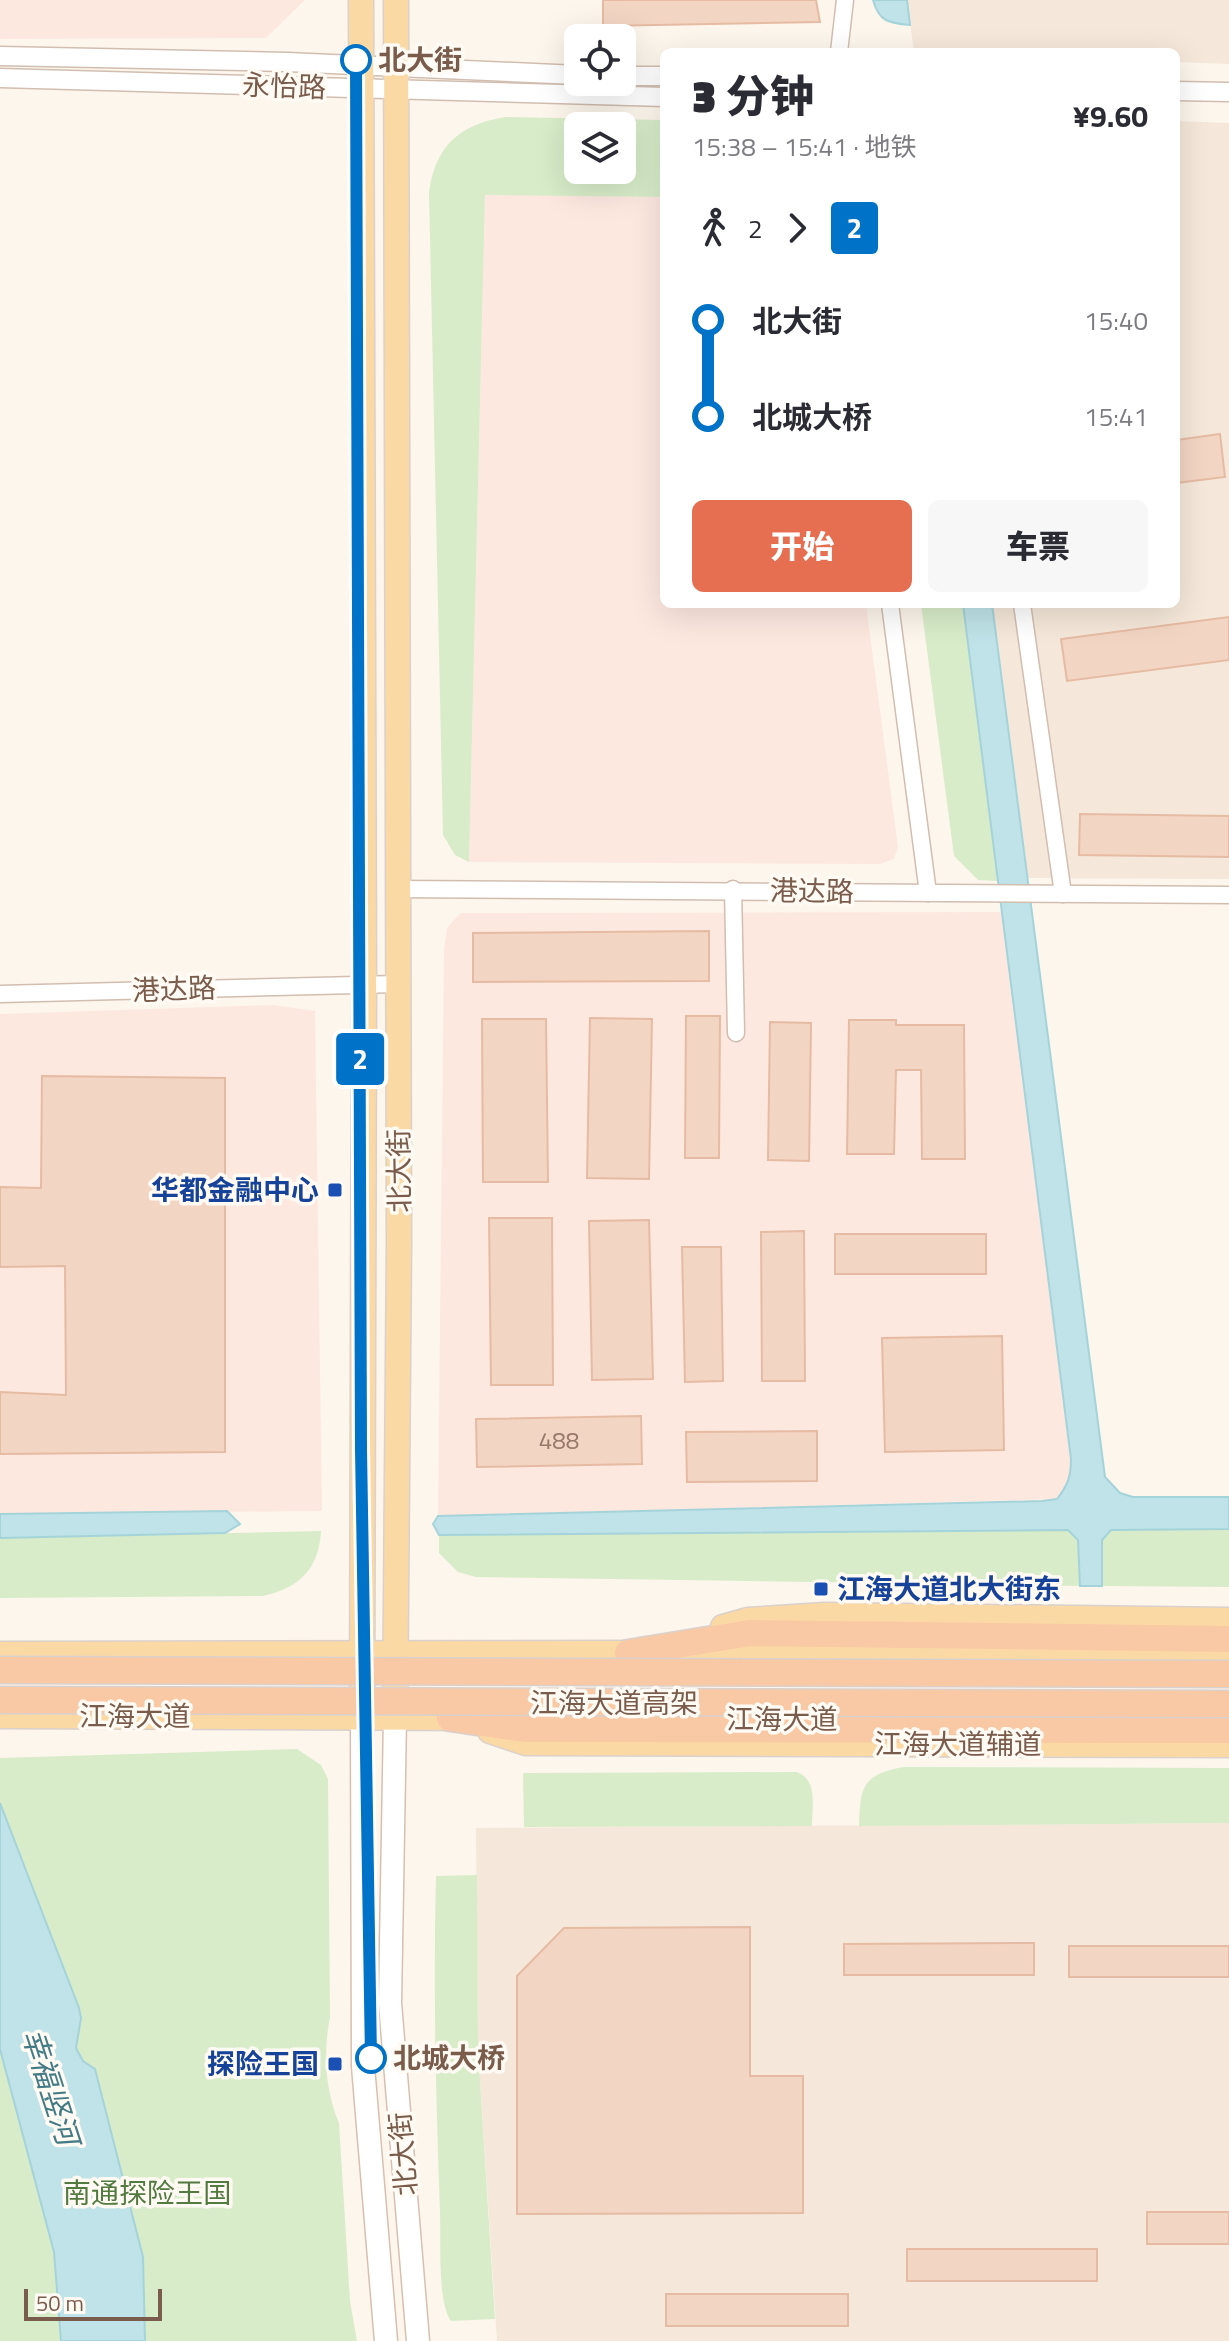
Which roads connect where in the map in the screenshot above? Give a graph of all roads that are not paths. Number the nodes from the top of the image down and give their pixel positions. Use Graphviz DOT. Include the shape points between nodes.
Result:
graph roads {
  1 [pos="361,0"];
  2 [pos="396,0"];
  3 [pos="845,0"];
  4 [pos="839,48"];
  5 [pos="0,56"];
  6 [pos="361,65"];
  7 [pos="396,66"];
  8 [pos="564,74"];
  9 [pos="636,76"];
  10 [pos="660,76"];
  11 [pos="0,78"];
  12 [pos="1180,91"];
  13 [pos="1229,92"];
  14 [pos="660,97"];
  15 [pos="891,608"];
  16 [pos="1023,608"];
  17 [pos="396,889"];
  18 [pos="733,889"];
  19 [pos="928,893"];
  20 [pos="1063,894"];
  21 [pos="1229,895"];
  22 [pos="364,984"];
  23 [pos="397,984"];
  24 [pos="0,994"];
  25 [pos="736,1033"];
  26 [pos="1229,1620"];
  27 [pos="749,1627"];
  28 [pos="1229,1639"];
  29 [pos="362,1653"];
  30 [pos="398,1653"];
  31 [pos="628,1653"];
  32 [pos="0,1654"];
  33 [pos="1229,1654"];
  34 [pos="0,1670"];
  35 [pos="1229,1674"];
  36 [pos="0,1700"];
  37 [pos="1229,1704"];
  38 [pos="0,1716"];
  39 [pos="395,1717"];
  40 [pos="362,1718"];
  41 [pos="450,1718"];
  42 [pos="1229,1719"];
  43 [pos="1229,1730"];
  44 [pos="1229,1745"];
  45 [pos="386,2341"];
  46 [pos="418,2341"];
  1 -- 6 [label="main road, 北大街"];
  2 -- 7 [label="main road, 北大街"];
  3 -- 4 [label="street"];
  5 -- 6 [label="street, 永怡路"];
  6 -- 7 [label="street, 永怡路"];
  6 -- 22 [label="main road, 北大街"];
  7 -- 8 [label="street, 永怡路"];
  7 -- 17 [label="main road, 北大街"];
  9 -- 10 [label="street"];
  11 -- 14 [label="street, 永怡路"];
  12 -- 13 [label="street"];
  15 -- 19 [label="street"];
  16 -- 20 [label="street"];
  17 -- 18 [label="street, 港达路"];
  17 -- 23 [label="main road, 北大街"];
  18 -- 19 [label="street, 港达路"];
  18 -- 25 [label="street"];
  19 -- 20 [label="street, 港达路"];
  20 -- 21 [label="street, 港达路"];
  22 -- 23 [label="street, 港达路"];
  22 -- 24 [label="street, 港达路"];
  22 -- 29 [label="main road, 北大街"];
  23 -- 30 [label="main road, 北大街"];
  26 -- 27 [label="main road" via="825,1615"];
  27 -- 28 [label="highway"];
  27 -- 31 [label="highway"];
  29 -- 30 [label="main road"];
  29 -- 32 [label="main road"];
  29 -- 40 [label="main road, 北大街"];
  30 -- 31 [label="main road"];
  30 -- 39 [label="main road, 北大街"];
  31 -- 33 [label="main road"];
  34 -- 35 [label="highway, 江海大道高架, bridge"];
  36 -- 37 [label="highway, 江海大道高架, bridge"];
  38 -- 40 [label="main road, 江海大道"];
  39 -- 40 [label="main road, 江海大道"];
  39 -- 41 [label="main road, 江海大道"];
  39 -- 46 [label="main road, 北大街" via="390,2003"];
  40 -- 45 [label="main road, 北大街" via="363,2066"];
  41 -- 42 [label="main road, 江海大道"];
  41 -- 43 [label="highway" via="525,1729"];
  41 -- 44 [label="main road, 江海大道辅道" via="526,1743"];
}
